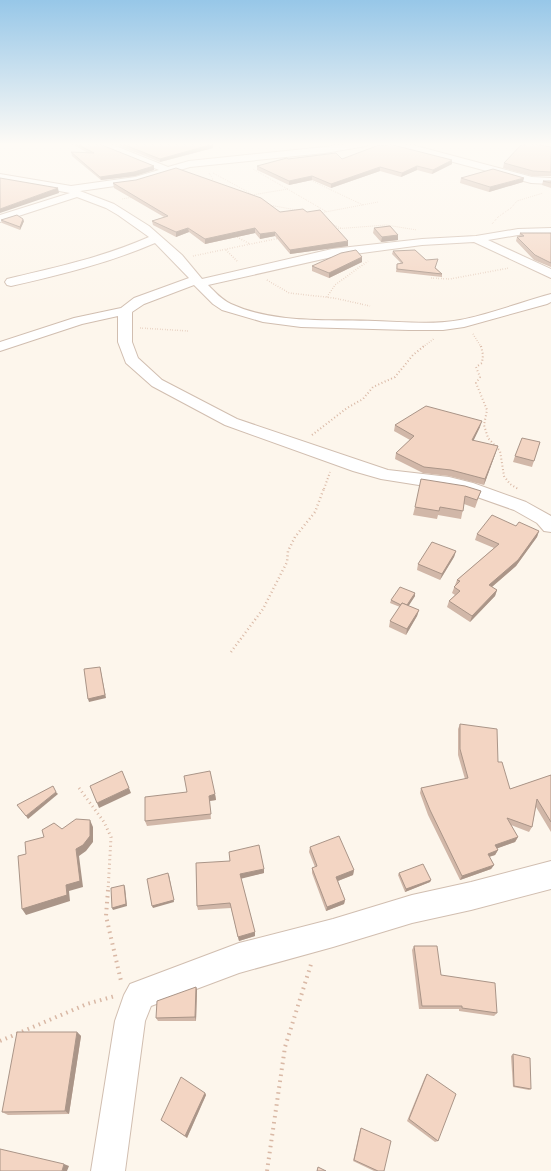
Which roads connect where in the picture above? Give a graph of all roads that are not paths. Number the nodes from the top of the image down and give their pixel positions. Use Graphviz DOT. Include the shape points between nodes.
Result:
graph roads {
  1 [pos="56,198"];
  2 [pos="89,198"];
  3 [pos="0,219"];
  4 [pos="551,231"];
  5 [pos="156,238"];
  6 [pos="476,239"];
  7 [pos="551,274"];
  8 [pos="11,282"];
  9 [pos="198,282"];
  10 [pos="551,298"];
  11 [pos="125,318"];
  12 [pos="0,348"];
  13 [pos="551,526"];
  14 [pos="551,874"];
  15 [pos="108,1171"];
  1 -- 3 [label="street"];
  2 -- 5 [label="street" via="139,222"];
  4 -- 6 [label="street" via="518,232"];
  5 -- 8 [label="street" via="95,262"];
  5 -- 9 [label="street" via="179,259"];
  6 -- 7 [label="street"];
  6 -- 9 [label="street" via="422,242 332,253"];
  9 -- 10 [label="street" via="216,301 226,307 274,319 328,324 399,326 464,323"];
  9 -- 11 [label="street" via="139,301"];
  11 -- 12 [label="street" via="79,321"];
  11 -- 13 [label="street" via="125,342 131,360 157,383 231,422 387,475 450,482 467,487 520,506"];
  14 -- 15 [label="street" via="412,909 240,958 132,994 135,1006 130,1021"];
}
